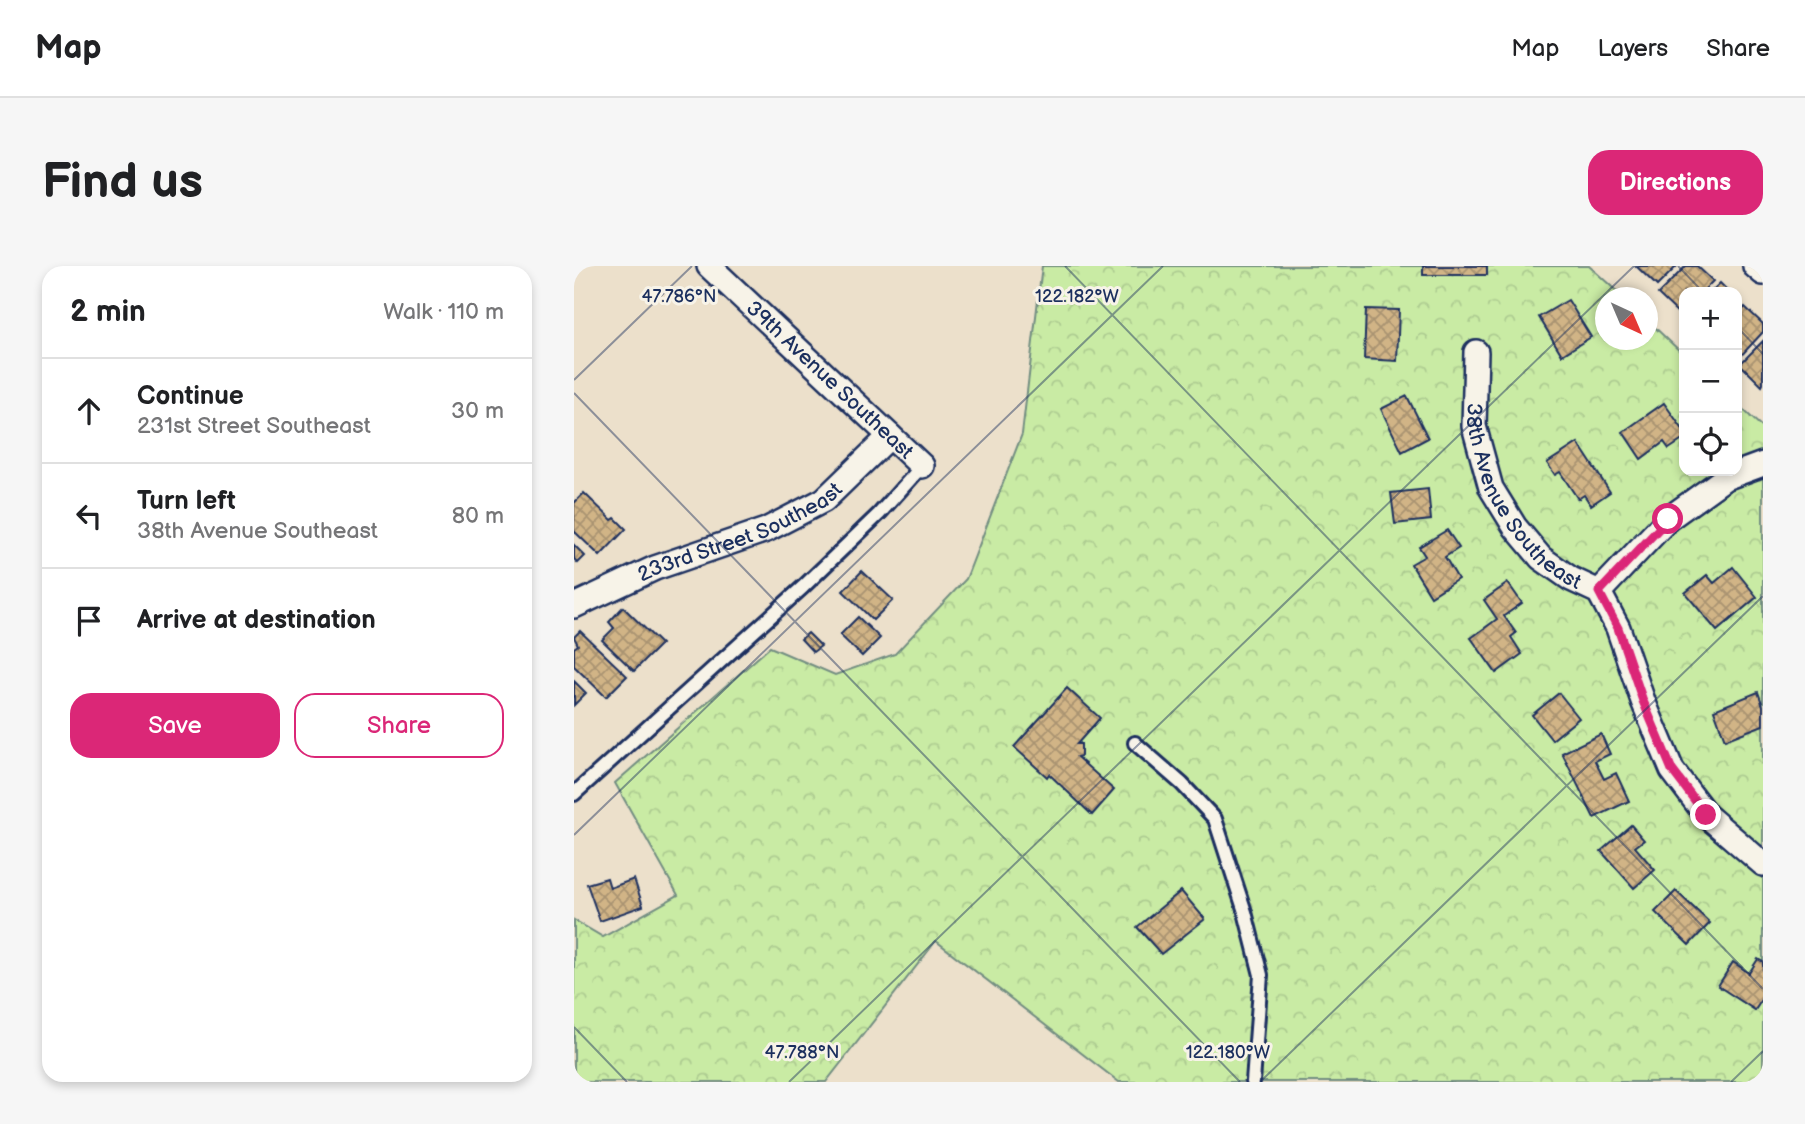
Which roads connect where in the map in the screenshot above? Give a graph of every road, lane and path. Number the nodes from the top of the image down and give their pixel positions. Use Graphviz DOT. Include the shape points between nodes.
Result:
graph roads {
  1 [pos="709,266"];
  2 [pos="1755,266"];
  3 [pos="1763,273"];
  4 [pos="1476,352"];
  5 [pos="890,436"];
  6 [pos="1763,464"];
  7 [pos="922,466"];
  8 [pos="1599,592"];
  9 [pos="574,606"];
  10 [pos="1135,743"];
  11 [pos="574,794"];
  12 [pos="1763,864"];
  13 [pos="1253,1082"];
  1 -- 5 [label="street, 39th Avenue Southeast"];
  2 -- 3 [label="street"];
  4 -- 8 [label="street, 38th Avenue Southeast" via="1474,426 1491,488 1541,558"];
  5 -- 7 [label="street, 39th Avenue Southeast"];
  5 -- 9 [label="street, 233rd Street Southeast" via="824,500 766,530 654,568"];
  6 -- 8 [label="street" via="1725,478 1668,519"];
  7 -- 11 [label="lane" via="803,587"];
  8 -- 12 [label="street, 38th Avenue Southeast" via="1618,628 1672,770 1706,815"];
  10 -- 13 [label="lane" via="1215,819 1261,975"];
}
